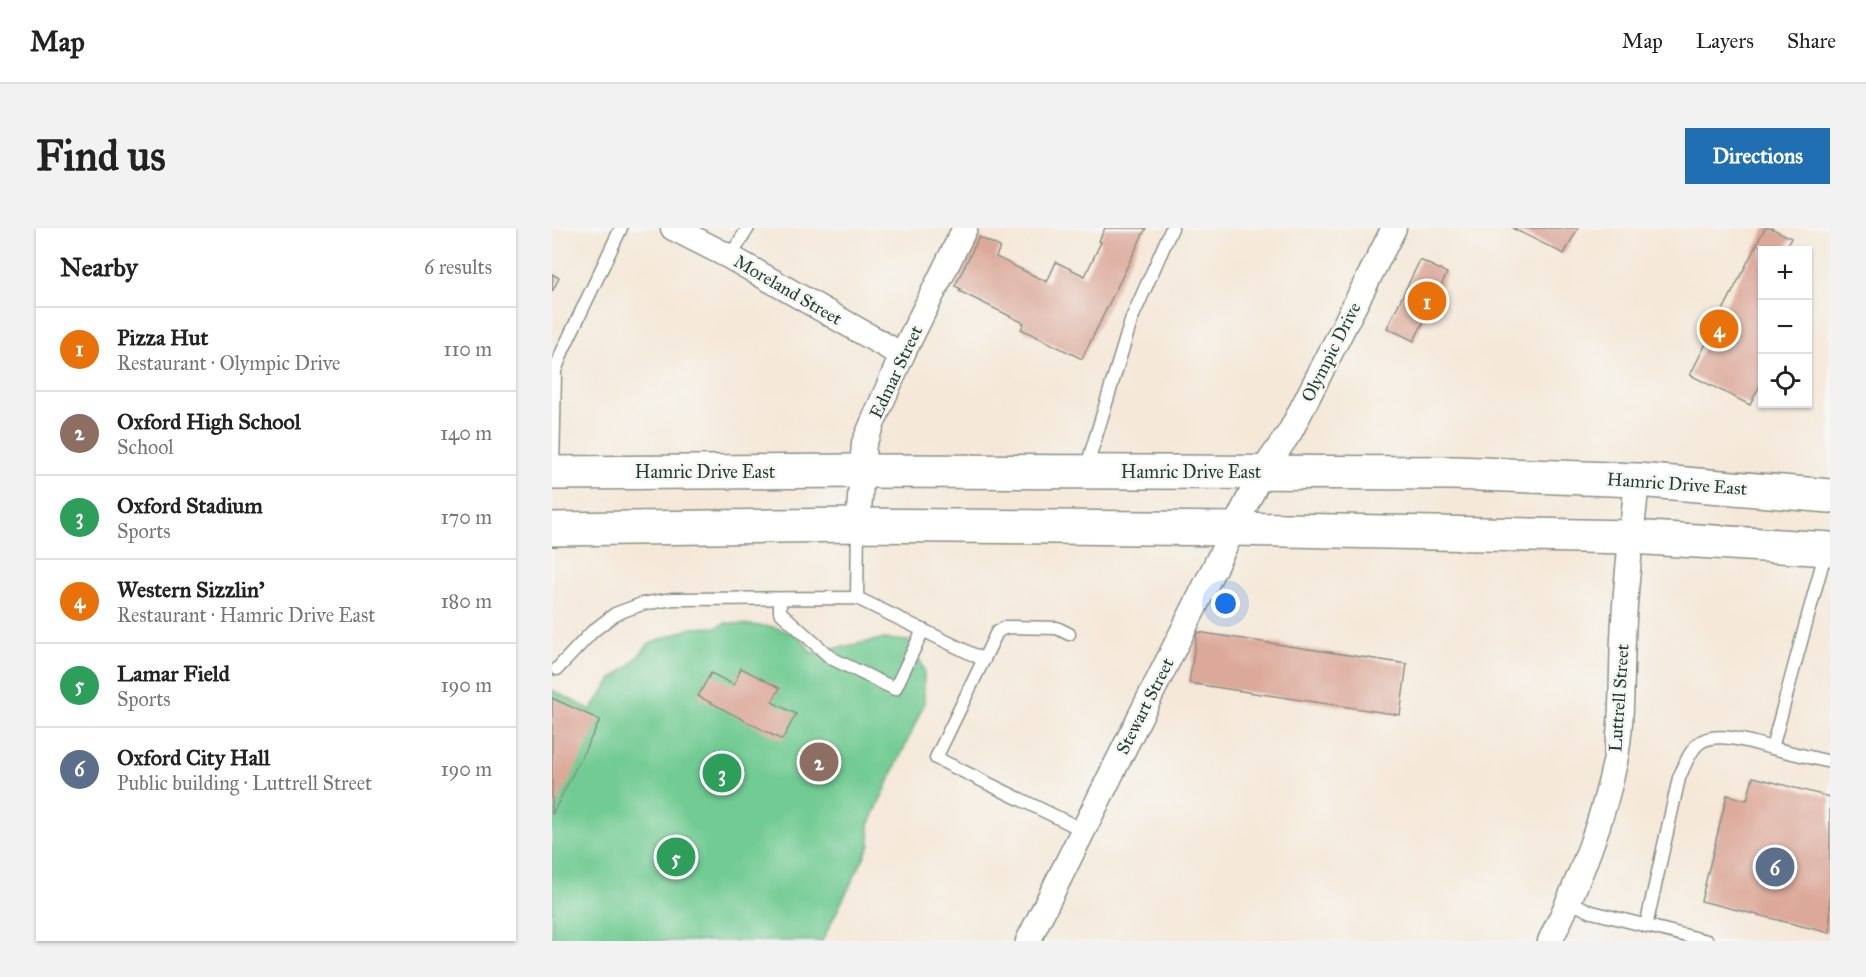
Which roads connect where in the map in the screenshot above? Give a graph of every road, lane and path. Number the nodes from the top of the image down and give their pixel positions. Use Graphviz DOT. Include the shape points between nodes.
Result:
graph roads {
  1 [pos="673,228"];
  2 [pos="748,228"];
  3 [pos="965,228"];
  4 [pos="1172,228"];
  5 [pos="1394,228"];
  6 [pos="616,230"];
  7 [pos="730,257"];
  8 [pos="902,355"];
  9 [pos="553,380"];
  10 [pos="861,471"];
  11 [pos="1085,471"];
  12 [pos="1262,472"];
  13 [pos="553,473"];
  14 [pos="1637,480"];
  15 [pos="1830,496"];
  16 [pos="858,525"];
  17 [pos="552,529"];
  18 [pos="1233,529"];
  19 [pos="1632,537"];
  20 [pos="1828,549"];
  21 [pos="857,598"];
  22 [pos="780,599"];
  23 [pos="923,630"];
  24 [pos="1069,634"];
  25 [pos="984,660"];
  26 [pos="557,669"];
  27 [pos="1772,748"];
  28 [pos="1830,762"];
  29 [pos="1083,830"];
  30 [pos="1570,902"];
  31 [pos="1646,926"];
  32 [pos="1028,941"];
  33 [pos="1550,941"];
  34 [pos="1707,941"];
  1 -- 7 [label="street, Moreland Street"];
  2 -- 7 [label="lane"];
  3 -- 8 [label="street, Edmar Street"];
  4 -- 11 [label="lane" via="1132,318"];
  5 -- 12 [label="street, Olympic Drive" via="1290,432"];
  6 -- 9 [label="lane" via="562,350"];
  7 -- 8 [label="street, Moreland Street"];
  8 -- 10 [label="street, Edmar Street" via="864,443"];
  9 -- 13 [label="lane"];
  10 -- 11 [label="main road, Hamric Drive East"];
  10 -- 13 [label="main road, Hamric Drive East"];
  10 -- 16 [label="street, Edmar Street"];
  11 -- 12 [label="main road, Hamric Drive East"];
  12 -- 14 [label="main road, Hamric Drive East" via="1454,473"];
  12 -- 18 [label="street, Stewart Street"];
  14 -- 15 [label="main road, Hamric Drive East"];
  14 -- 19 [label="street, Luttrell Street"];
  16 -- 17 [label="main road"];
  16 -- 18 [label="main road"];
  16 -- 21 [label="lane"];
  18 -- 19 [label="main road"];
  18 -- 29 [label="street, Stewart Street"];
  19 -- 20 [label="main road"];
  19 -- 30 [label="street, Luttrell Street" via="1615,762 1587,860"];
  20 -- 27 [label="lane"];
  21 -- 22 [label="lane"];
  21 -- 23 [label="lane"];
  22 -- 23 [label="lane" via="780,612 831,658 895,689"];
  22 -- 26 [label="lane" via="673,599 642,604 615,614"];
  23 -- 25 [label="lane"];
  24 -- 25 [label="lane" via="1057,628 1006,627 997,632"];
  25 -- 29 [label="lane" via="936,758"];
  27 -- 28 [label="lane"];
  27 -- 31 [label="lane" via="1727,738 1709,738 1697,744 1679,777"];
  29 -- 32 [label="street, Stewart Street"];
  30 -- 31 [label="lane"];
  30 -- 33 [label="street, Luttrell Street"];
  31 -- 34 [label="lane"];
}
